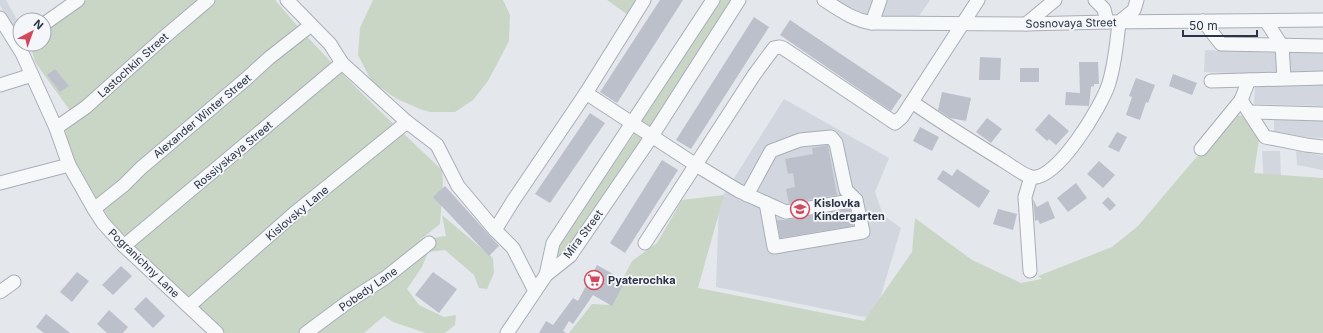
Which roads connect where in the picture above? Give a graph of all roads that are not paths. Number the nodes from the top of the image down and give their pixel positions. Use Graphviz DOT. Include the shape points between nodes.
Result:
graph roads {
  1 [pos="78,0"];
  2 [pos="208,0"];
  3 [pos="287,0"];
  4 [pos="644,0"];
  5 [pos="713,0"];
  6 [pos="739,0"];
  7 [pos="824,0"];
  8 [pos="880,0"];
  9 [pos="978,0"];
  10 [pos="1055,0"];
  11 [pos="1096,0"];
  12 [pos="1138,0"];
  13 [pos="0,18"];
  14 [pos="52,18"];
  15 [pos="1323,20"];
  16 [pos="1203,21"];
  17 [pos="1266,21"];
  18 [pos="1113,22"];
  19 [pos="872,24"];
  20 [pos="962,24"];
  21 [pos="1026,24"];
  22 [pos="311,25"];
  23 [pos="12,32"];
  24 [pos="1282,46"];
  25 [pos="1323,46"];
  26 [pos="26,52"];
  27 [pos="342,63"];
  28 [pos="32,75"];
  29 [pos="1284,78"];
  30 [pos="1323,78"];
  31 [pos="1249,80"];
  32 [pos="1211,81"];
  33 [pos="0,85"];
  34 [pos="586,93"];
  35 [pos="1241,100"];
  36 [pos="912,102"];
  37 [pos="1250,112"];
  38 [pos="1323,114"];
  39 [pos="407,122"];
  40 [pos="633,122"];
  41 [pos="56,128"];
  42 [pos="652,136"];
  43 [pos="1323,147"];
  44 [pos="1202,149"];
  45 [pos="69,165"];
  46 [pos="696,165"];
  47 [pos="1031,177"];
  48 [pos="0,183"];
  49 [pos="747,195"];
  50 [pos="856,200"];
  51 [pos="766,203"];
  52 [pos="94,209"];
  53 [pos="495,230"];
  54 [pos="429,243"];
  55 [pos="645,243"];
  56 [pos="124,246"];
  57 [pos="1030,271"];
  58 [pos="546,275"];
  59 [pos="14,282"];
  60 [pos="535,291"];
  61 [pos="0,292"];
  62 [pos="189,306"];
  63 [pos="217,333"];
  64 [pos="306,333"];
  65 [pos="507,333"];
  1 -- 14 [label="street"];
  2 -- 41 [label="street, Lastochkin Street" via="86,107"];
  3 -- 22 [label="street"];
  4 -- 34 [label="street"];
  5 -- 40 [label="street, Mira Street"];
  6 -- 42 [label="street, Mira Street"];
  7 -- 19 [label="street, Sosnovaya Street" via="846,14"];
  8 -- 19 [label="street"];
  9 -- 20 [label="street"];
  10 -- 21 [label="street"];
  11 -- 18 [label="street"];
  12 -- 18 [label="street" via="1134,10"];
  13 -- 23 [label="street, Pogranichny Lane"];
  15 -- 17 [label="street, Sosnovaya Street"];
  16 -- 17 [label="street, Sosnovaya Street"];
  16 -- 18 [label="street, Sosnovaya Street"];
  16 -- 24 [label="street" via="1220,44"];
  17 -- 24 [label="street"];
  18 -- 21 [label="street, Sosnovaya Street"];
  18 -- 47 [label="street" via="1116,51 1109,83 1098,110 1073,146 1052,169 1042,176"];
  19 -- 20 [label="street, Sosnovaya Street"];
  20 -- 21 [label="street, Sosnovaya Street"];
  20 -- 36 [label="street"];
  22 -- 27 [label="street" via="330,44"];
  22 -- 52 [label="street, Alexander Winter Street"];
  24 -- 25 [label="street"];
  24 -- 29 [label="street"];
  26 -- 28 [label="street, Pogranichny Lane"];
  27 -- 39 [label="street"];
  27 -- 56 [label="street, Rossiyskaya Street"];
  28 -- 33 [label="street"];
  28 -- 41 [label="street, Pogranichny Lane"];
  29 -- 30 [label="street"];
  29 -- 31 [label="street"];
  31 -- 32 [label="street"];
  31 -- 35 [label="street"];
  34 -- 40 [label="street" via="629,122"];
  34 -- 53 [label="street"];
  35 -- 37 [label="street"];
  35 -- 44 [label="street"];
  36 -- 46 [label="street" via="895,123 784,48 777,47 754,75"];
  36 -- 47 [label="street" via="965,138"];
  37 -- 38 [label="street"];
  37 -- 43 [label="street" via="1264,137"];
  39 -- 53 [label="street" via="437,146 458,186"];
  39 -- 62 [label="street, Kislovsky Lane" via="297,211"];
  40 -- 42 [label="street"];
  40 -- 58 [label="street, Mira Street" via="553,243"];
  41 -- 45 [label="street, Pogranichny Lane"];
  42 -- 46 [label="street"];
  42 -- 58 [label="street, Mira Street" via="570,256"];
  45 -- 48 [label="street"];
  45 -- 52 [label="street, Pogranichny Lane"];
  46 -- 49 [label="street"];
  46 -- 55 [label="street"];
  47 -- 57 [label="street" via="1025,197"];
  49 -- 50 [label="street" via="772,151 800,140 831,137 836,143 846,190"];
  49 -- 51 [label="street"];
  50 -- 51 [label="street" via="786,212"];
  50 -- 51 [label="street" via="863,232 774,247"];
  52 -- 56 [label="street, Pogranichny Lane"];
  53 -- 60 [label="street" via="513,248"];
  54 -- 64 [label="street, Pobedy Lane" via="385,278"];
  56 -- 62 [label="street, Pogranichny Lane"];
  58 -- 60 [label="street"];
  59 -- 61 [label="street"];
  60 -- 65 [label="street"];
  62 -- 63 [label="street, Pogranichny Lane"];
}
